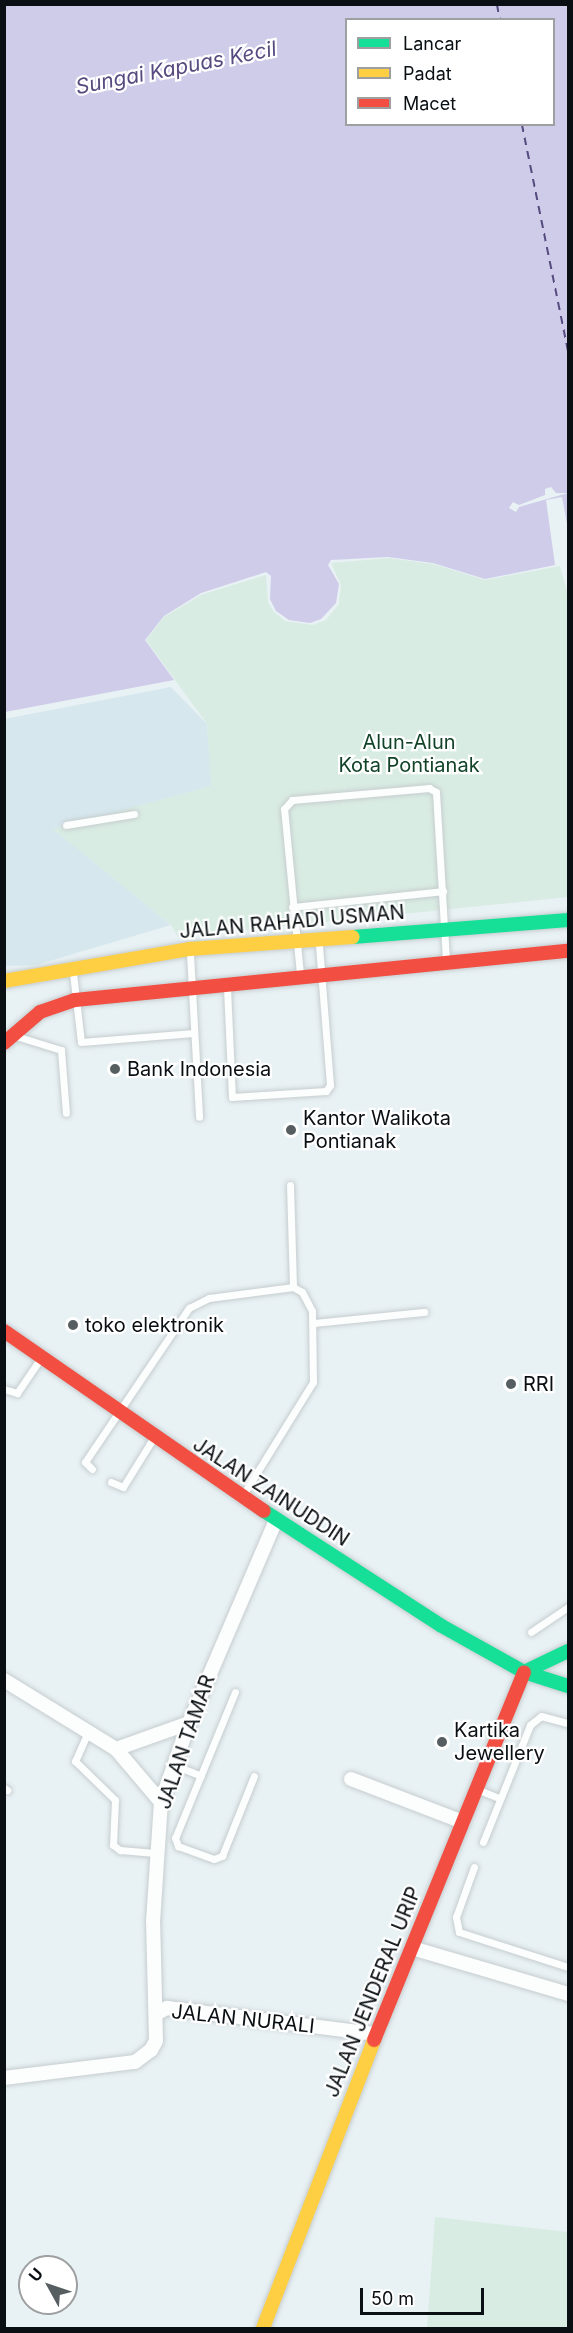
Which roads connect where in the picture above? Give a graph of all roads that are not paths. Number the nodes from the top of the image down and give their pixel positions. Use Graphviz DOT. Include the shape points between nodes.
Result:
graph roads {
  1 [pos="134,814"];
  2 [pos="66,825"];
  3 [pos="443,891"];
  4 [pos="292,907"];
  5 [pos="568,920"];
  6 [pos="445,929"];
  7 [pos="318,939"];
  8 [pos="296,941"];
  9 [pos="190,949"];
  10 [pos="568,951"];
  11 [pos="447,963"];
  12 [pos="73,970"];
  13 [pos="322,975"];
  14 [pos="300,978"];
  15 [pos="4,981"];
  16 [pos="227,985"];
  17 [pos="193,988"];
  18 [pos="75,1000"];
  19 [pos="194,1033"];
  20 [pos="7,1039"];
  21 [pos="66,1113"];
  22 [pos="200,1117"];
  23 [pos="290,1185"];
  24 [pos="293,1287"];
  25 [pos="424,1311"];
  26 [pos="315,1323"];
  27 [pos="4,1331"];
  28 [pos="41,1358"];
  29 [pos="4,1389"];
  30 [pos="117,1412"];
  31 [pos="154,1437"];
  32 [pos="92,1469"];
  33 [pos="111,1482"];
  34 [pos="242,1497"];
  35 [pos="276,1520"];
  36 [pos="568,1607"];
  37 [pos="531,1632"];
  38 [pos="568,1651"];
  39 [pos="524,1672"];
  40 [pos="4,1680"];
  41 [pos="568,1686"];
  42 [pos="235,1692"];
  43 [pos="189,1723"];
  44 [pos="568,1723"];
  45 [pos="88,1732"];
  46 [pos="116,1749"];
  47 [pos="174,1765"];
  48 [pos="201,1776"];
  49 [pos="254,1776"];
  50 [pos="351,1779"];
  51 [pos="476,1789"];
  52 [pos="499,1798"];
  53 [pos="160,1802"];
  54 [pos="463,1822"];
  55 [pos="483,1842"];
  56 [pos="158,1853"];
  57 [pos="474,1867"];
  58 [pos="412,1948"];
  59 [pos="568,1967"];
  60 [pos="568,1994"];
  61 [pos="156,2014"];
  62 [pos="376,2034"];
  63 [pos="4,2078"];
  64 [pos="263,2328"];
  1 -- 2 [label="lane"];
  3 -- 4 [label="lane"];
  3 -- 4 [label="lane" via="438,796 433,789 292,800 284,809"];
  3 -- 6 [label="lane"];
  4 -- 8 [label="lane"];
  5 -- 6 [label="main road, JALAN RAHADI USMAN"];
  6 -- 7 [label="main road, JALAN RAHADI USMAN"];
  6 -- 11 [label="lane"];
  7 -- 8 [label="main road, JALAN RAHADI USMAN"];
  7 -- 13 [label="lane"];
  8 -- 9 [label="main road, JALAN RAHADI USMAN"];
  8 -- 14 [label="lane"];
  9 -- 12 [label="main road, JALAN RAHADI USMAN"];
  9 -- 17 [label="lane"];
  10 -- 11 [label="main road"];
  11 -- 13 [label="main road"];
  12 -- 15 [label="main road, JALAN RAHADI USMAN"];
  12 -- 18 [label="lane"];
  13 -- 14 [label="main road"];
  13 -- 16 [label="lane" via="330,1085 326,1091 232,1097"];
  14 -- 16 [label="main road"];
  16 -- 17 [label="main road"];
  17 -- 18 [label="main road"];
  17 -- 19 [label="lane"];
  18 -- 19 [label="lane" via="80,1039 85,1044"];
  18 -- 20 [label="main road" via="40,1012"];
  19 -- 22 [label="lane"];
  20 -- 21 [label="lane" via="61,1050"];
  23 -- 24 [label="lane"];
  24 -- 26 [label="lane" via="309,1302"];
  24 -- 30 [label="lane" via="209,1298 189,1308"];
  25 -- 26 [label="lane"];
  26 -- 34 [label="lane" via="315,1373 310,1390"];
  27 -- 28 [label="main road, JALAN ZAINUDDIN"];
  28 -- 29 [label="lane" via="17,1393"];
  28 -- 30 [label="main road, JALAN ZAINUDDIN"];
  30 -- 31 [label="main road, JALAN ZAINUDDIN"];
  30 -- 32 [label="lane" via="85,1462"];
  31 -- 33 [label="lane" via="123,1486"];
  31 -- 34 [label="main road, JALAN ZAINUDDIN"];
  34 -- 35 [label="main road, JALAN ZAINUDDIN"];
  35 -- 39 [label="main road, JALAN ZAINUDDIN" via="474,1646"];
  35 -- 43 [label="street, JALAN TAMAR"];
  36 -- 37 [label="lane"];
  38 -- 39 [label="main road"];
  39 -- 41 [label="main road, JALAN ZAINUDDIN"];
  39 -- 51 [label="main road, JALAN JENDERAL URIP"];
  40 -- 45 [label="street"];
  42 -- 48 [label="lane"];
  43 -- 46 [label="street"];
  43 -- 47 [label="street, JALAN TAMAR"];
  44 -- 52 [label="lane" via="549,1716 534,1719"];
  45 -- 46 [label="street"];
  45 -- 56 [label="lane" via="75,1761 116,1800 113,1845 120,1850"];
  46 -- 53 [label="street"];
  47 -- 48 [label="lane"];
  47 -- 53 [label="street, JALAN TAMAR"];
  48 -- 49 [label="lane" via="176,1843 214,1859 225,1852"];
  50 -- 54 [label="street"];
  51 -- 52 [label="lane"];
  51 -- 54 [label="main road, JALAN JENDERAL URIP"];
  52 -- 55 [label="lane"];
  53 -- 56 [label="street, JALAN TAMAR"];
  54 -- 58 [label="main road, JALAN JENDERAL URIP"];
  56 -- 61 [label="street, JALAN TAMAR" via="153,1922"];
  57 -- 59 [label="lane" via="456,1917 459,1932"];
  58 -- 60 [label="street"];
  58 -- 62 [label="main road, JALAN JENDERAL URIP"];
  61 -- 62 [label="street, JALAN NURALI" via="167,2008"];
  61 -- 63 [label="street, JALAN NURALI" via="156,2041 152,2050 135,2062"];
  62 -- 64 [label="main road, JALAN JENDERAL URIP"];
}
